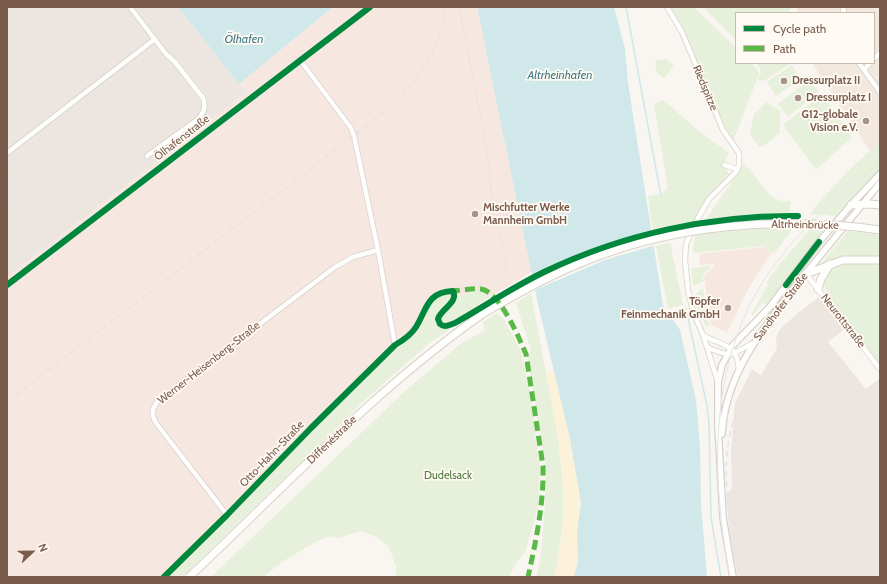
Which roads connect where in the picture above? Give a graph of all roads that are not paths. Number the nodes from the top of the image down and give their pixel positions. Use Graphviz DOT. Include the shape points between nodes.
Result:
graph roads {
  1 [pos="130,7"];
  2 [pos="370,7"];
  3 [pos="667,7"];
  4 [pos="155,39"];
  5 [pos="300,60"];
  6 [pos="860,64"];
  7 [pos="869,64"];
  8 [pos="864,70"];
  9 [pos="880,92"];
  10 [pos="7,153"];
  11 [pos="147,156"];
  12 [pos="724,165"];
  13 [pos="737,169"];
  14 [pos="880,174"];
  15 [pos="880,182"];
  16 [pos="863,204"];
  17 [pos="851,205"];
  18 [pos="880,205"];
  19 [pos="880,230"];
  20 [pos="378,250"];
  21 [pos="880,260"];
  22 [pos="830,264"];
  23 [pos="799,268"];
  24 [pos="806,274"];
  25 [pos="7,285"];
  26 [pos="818,289"];
  27 [pos="484,314"];
  28 [pos="703,335"];
  29 [pos="753,343"];
  30 [pos="707,347"];
  31 [pos="733,350"];
  32 [pos="727,354"];
  33 [pos="880,369"];
  34 [pos="739,370"];
  35 [pos="718,382"];
  36 [pos="720,452"];
  37 [pos="227,515"];
  38 [pos="164,577"];
  39 [pos="190,577"];
  40 [pos="733,577"];
  1 -- 4 [label="street"];
  2 -- 5 [label="street, Ölhafenstraße"];
  3 -- 13 [label="street, Riedspitze" via="682,32 723,130 739,153"];
  4 -- 10 [label="street"];
  4 -- 11 [label="street" via="203,98 205,108 198,119"];
  5 -- 20 [label="street, Otto-Hahn-Straße" via="351,128"];
  5 -- 25 [label="street, Ölhafenstraße"];
  6 -- 8 [label="street"];
  7 -- 8 [label="street"];
  8 -- 9 [label="street"];
  12 -- 13 [label="street"];
  13 -- 28 [label="street" via="710,199 686,244 688,290"];
  14 -- 17 [label="street, Sandhofer Straße"];
  15 -- 16 [label="street, Sandhofer Straße"];
  16 -- 17 [label="main road"];
  16 -- 18 [label="main road"];
  16 -- 24 [label="street, Sandhofer Straße"];
  17 -- 23 [label="street, Sandhofer Straße"];
  19 -- 27 [label="main road, Altrheinbrücke, bridge" via="823,224 760,224 655,239 580,263 523,290"];
  20 -- 37 [label="street, Otto-Hahn-Straße" via="395,345"];
  20 -- 37 [label="street, Werner-Heisenberg-Straße" via="353,257 335,267 157,402 153,409 152,416 156,423"];
  21 -- 22 [label="main road" via="843,260"];
  22 -- 24 [label="main road"];
  22 -- 26 [label="main road"];
  23 -- 24 [label="street"];
  23 -- 31 [label="street, Sandhofer Straße"];
  24 -- 26 [label="street, Neurottstraße"];
  24 -- 29 [label="street, Sandhofer Straße"];
  26 -- 33 [label="street, Neurottstraße"];
  27 -- 39 [label="main road, Diffenéstraße" via="438,346 378,396"];
  28 -- 30 [label="street"];
  28 -- 31 [label="street"];
  29 -- 31 [label="street"];
  29 -- 34 [label="street, Sandhofer Straße"];
  30 -- 32 [label="street" via="718,353"];
  30 -- 35 [label="street"];
  31 -- 32 [label="street, Sandhofer Straße"];
  31 -- 34 [label="street"];
  32 -- 35 [label="street, Sandhofer Straße"];
  34 -- 36 [label="street, Sandhofer Straße" via="725,407"];
  35 -- 36 [label="street, Sandhofer Straße"];
  36 -- 40 [label="street, Sandhofer Straße" via="723,518"];
  37 -- 38 [label="street, Otto-Hahn-Straße"];
}
